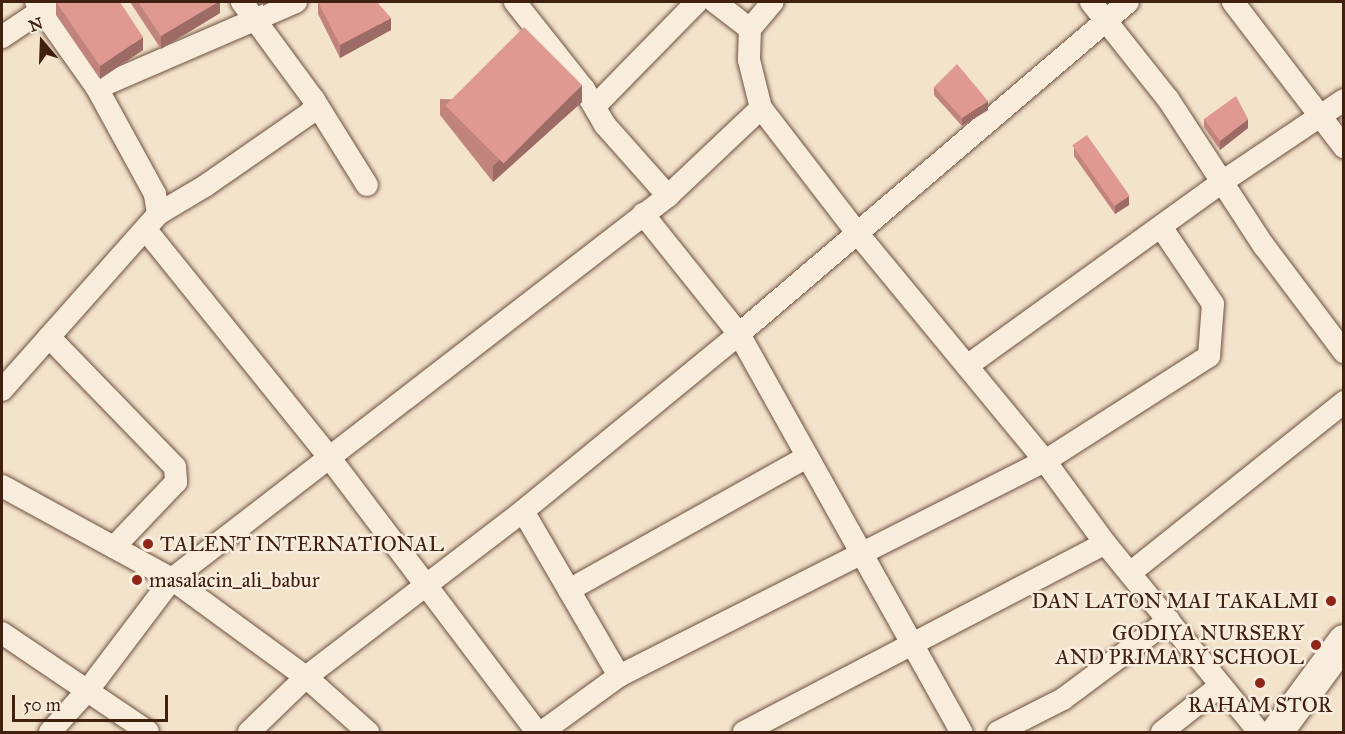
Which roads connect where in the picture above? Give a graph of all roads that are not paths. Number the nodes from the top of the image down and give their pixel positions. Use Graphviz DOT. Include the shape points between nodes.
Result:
graph roads {
  1 [pos="242,2"];
  2 [pos="296,2"];
  3 [pos="697,2"];
  4 [pos="715,2"];
  5 [pos="773,2"];
  6 [pos="1091,2"];
  7 [pos="1128,2"];
  8 [pos="1233,2"];
  9 [pos="44,4"];
  10 [pos="520,4"];
  11 [pos="1104,20"];
  12 [pos="256,22"];
  13 [pos="750,29"];
  14 [pos="2,37"];
  15 [pos="97,88"];
  16 [pos="314,100"];
  17 [pos="1344,100"];
  18 [pos="595,106"];
  19 [pos="761,108"];
  20 [pos="1319,116"];
  21 [pos="1344,147"];
  22 [pos="1222,182"];
  23 [pos="368,185"];
  24 [pos="668,196"];
  25 [pos="643,214"];
  26 [pos="152,222"];
  27 [pos="1161,227"];
  28 [pos="858,234"];
  29 [pos="739,334"];
  30 [pos="50,337"];
  31 [pos="1344,352"];
  32 [pos="968,366"];
  33 [pos="2,390"];
  34 [pos="1344,402"];
  35 [pos="329,457"];
  36 [pos="807,457"];
  37 [pos="1045,461"];
  38 [pos="2,486"];
  39 [pos="523,511"];
  40 [pos="1105,543"];
  41 [pos="114,547"];
  42 [pos="862,555"];
  43 [pos="1130,573"];
  44 [pos="172,579"];
  45 [pos="423,585"];
  46 [pos="569,590"];
  47 [pos="1169,620"];
  48 [pos="2,633"];
  49 [pos="1343,644"];
  50 [pos="912,646"];
  51 [pos="619,676"];
  52 [pos="306,677"];
  53 [pos="1221,685"];
  54 [pos="88,690"];
  55 [pos="1279,730"];
  56 [pos="50,732"];
  57 [pos="148,732"];
  58 [pos="249,732"];
  59 [pos="368,732"];
  60 [pos="537,732"];
  61 [pos="542,732"];
  62 [pos="744,732"];
  63 [pos="961,732"];
  64 [pos="998,732"];
  65 [pos="1162,732"];
  1 -- 12 [label="street"];
  2 -- 12 [label="street"];
  3 -- 18 [label="street"];
  4 -- 13 [label="street"];
  5 -- 13 [label="street"];
  6 -- 11 [label="street"];
  7 -- 11 [label="street"];
  8 -- 20 [label="street"];
  9 -- 14 [label="street"];
  9 -- 15 [label="street"];
  10 -- 18 [label="street"];
  11 -- 22 [label="street" via="1168,99"];
  11 -- 28 [label="street"];
  12 -- 15 [label="street"];
  12 -- 16 [label="street"];
  13 -- 19 [label="street" via="749,60"];
  15 -- 26 [label="street" via="155,194"];
  16 -- 23 [label="street"];
  16 -- 26 [label="street" via="310,113"];
  17 -- 20 [label="street"];
  18 -- 24 [label="street" via="605,125"];
  19 -- 24 [label="street"];
  19 -- 28 [label="street"];
  20 -- 21 [label="street"];
  20 -- 22 [label="street"];
  22 -- 27 [label="street"];
  22 -- 31 [label="street" via="1264,246"];
  24 -- 25 [label="street"];
  25 -- 29 [label="street"];
  25 -- 35 [label="street"];
  26 -- 30 [label="street"];
  26 -- 35 [label="street"];
  27 -- 32 [label="street"];
  27 -- 37 [label="street" via="1213,304 1209,356"];
  28 -- 29 [label="street"];
  28 -- 32 [label="street"];
  29 -- 36 [label="street"];
  29 -- 39 [label="street"];
  30 -- 33 [label="street"];
  30 -- 41 [label="street" via="176,467 176,482"];
  32 -- 37 [label="street"];
  34 -- 43 [label="street"];
  35 -- 44 [label="street"];
  35 -- 45 [label="street"];
  36 -- 42 [label="street"];
  36 -- 46 [label="street"];
  37 -- 40 [label="street"];
  37 -- 42 [label="street"];
  38 -- 41 [label="street"];
  39 -- 45 [label="street"];
  39 -- 46 [label="street"];
  40 -- 43 [label="street"];
  40 -- 50 [label="street"];
  41 -- 44 [label="street"];
  42 -- 50 [label="street"];
  42 -- 51 [label="street"];
  43 -- 47 [label="street"];
  44 -- 52 [label="street"];
  44 -- 54 [label="street"];
  45 -- 52 [label="street"];
  45 -- 60 [label="street"];
  46 -- 51 [label="street"];
  47 -- 53 [label="street"];
  47 -- 64 [label="street" via="1063,699"];
  48 -- 54 [label="street"];
  49 -- 55 [label="street"];
  50 -- 62 [label="street"];
  50 -- 63 [label="street"];
  51 -- 61 [label="street"];
  52 -- 58 [label="street"];
  52 -- 59 [label="street"];
  53 -- 55 [label="street"];
  53 -- 65 [label="street"];
  54 -- 56 [label="street"];
  54 -- 57 [label="street"];
}
